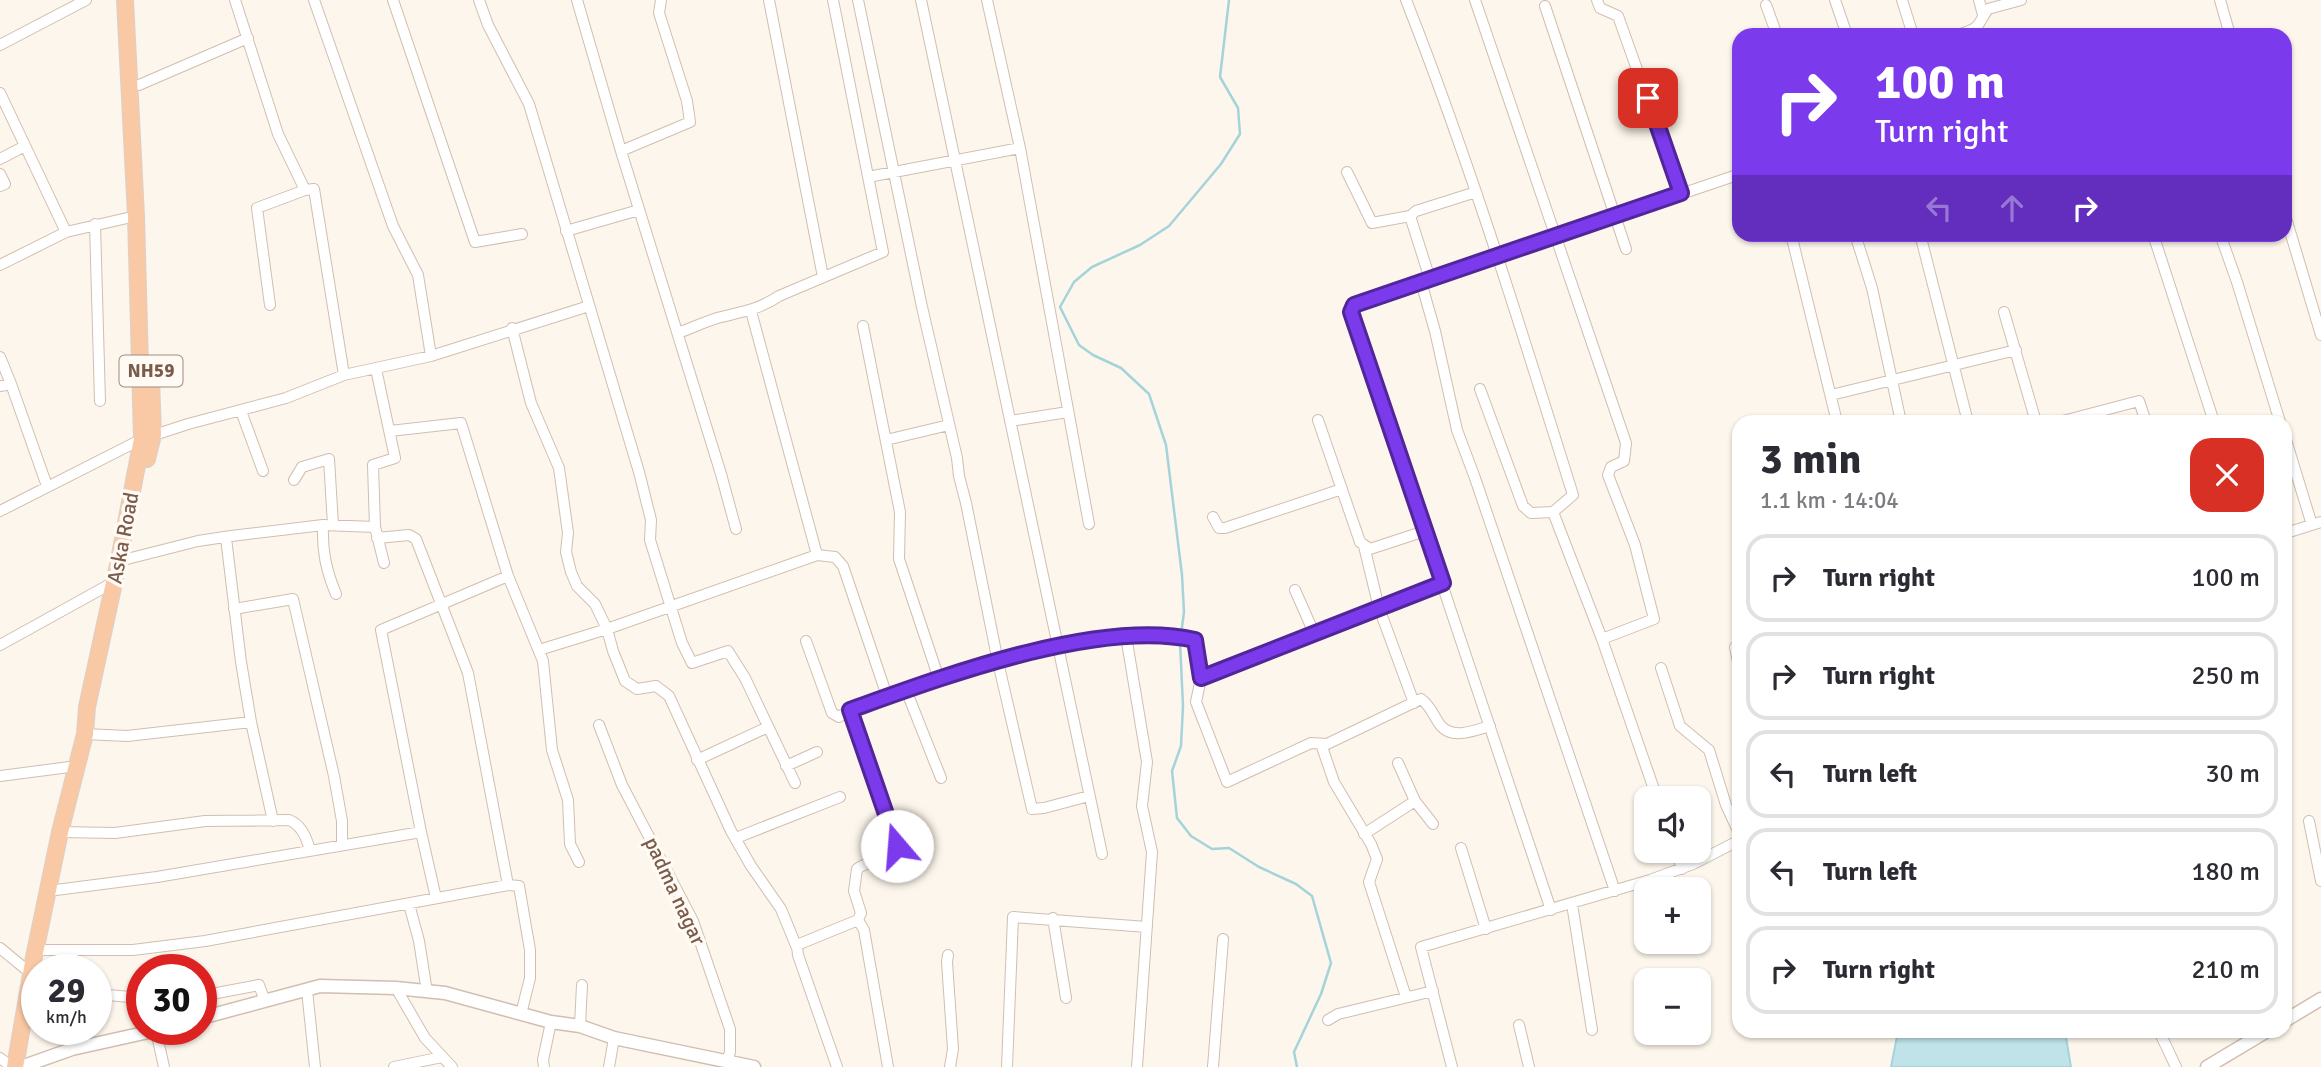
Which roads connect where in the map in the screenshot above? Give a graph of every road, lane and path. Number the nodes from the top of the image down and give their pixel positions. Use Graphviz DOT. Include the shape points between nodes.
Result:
graph roads {
  1 [pos="86,0"];
  2 [pos="125,0"];
  3 [pos="134,0"];
  4 [pos="235,0"];
  5 [pos="314,0"];
  6 [pos="393,0"];
  7 [pos="478,0"];
  8 [pos="577,0"];
  9 [pos="661,0"];
  10 [pos="769,0"];
  11 [pos="834,0"];
  12 [pos="858,0"];
  13 [pos="921,0"];
  14 [pos="987,0"];
  15 [pos="1406,0"];
  16 [pos="1475,0"];
  17 [pos="1597,0"];
  18 [pos="1835,0"];
  19 [pos="1902,0"];
  20 [pos="1979,0"];
  21 [pos="2021,0"];
  22 [pos="2220,0"];
  23 [pos="1766,5"];
  24 [pos="1545,6"];
  25 [pos="1983,15"];
  26 [pos="1774,28"];
  27 [pos="1845,28"];
  28 [pos="1911,28"];
  29 [pos="1977,28"];
  30 [pos="2228,28"];
  31 [pos="248,38"];
  32 [pos="0,45"];
  33 [pos="139,85"];
  34 [pos="0,93"];
  35 [pos="25,146"];
  36 [pos="1020,148"];
  37 [pos="621,152"];
  38 [pos="0,159"];
  39 [pos="956,159"];
  40 [pos="895,172"];
  41 [pos="1347,172"];
  42 [pos="0,174"];
  43 [pos="869,177"];
  44 [pos="1732,177"];
  45 [pos="0,186"];
  46 [pos="305,190"];
  47 [pos="1476,192"];
  48 [pos="1681,193"];
  49 [pos="639,210"];
  50 [pos="136,216"];
  51 [pos="1410,216"];
  52 [pos="1616,216"];
  53 [pos="95,224"];
  54 [pos="566,231"];
  55 [pos="66,232"];
  56 [pos="522,234"];
  57 [pos="1554,236"];
  58 [pos="2292,236"];
  59 [pos="1793,242"];
  60 [pos="1858,242"];
  61 [pos="1922,242"];
  62 [pos="2156,242"];
  63 [pos="2223,242"];
  64 [pos="1626,249"];
  65 [pos="1498,255"];
  66 [pos="0,265"];
  67 [pos="823,277"];
  68 [pos="1426,280"];
  69 [pos="270,305"];
  70 [pos="589,306"];
  71 [pos="751,311"];
  72 [pos="2004,312"];
  73 [pos="2319,318"];
  74 [pos="863,326"];
  75 [pos="512,328"];
  76 [pos="678,333"];
  77 [pos="2321,335"];
  78 [pos="2016,350"];
  79 [pos="431,356"];
  80 [pos="0,357"];
  81 [pos="1954,365"];
  82 [pos="376,369"];
  83 [pos="344,375"];
  84 [pos="1892,381"];
  85 [pos="11,384"];
  86 [pos="0,386"];
  87 [pos="1480,389"];
  88 [pos="1831,395"];
  89 [pos="100,401"];
  90 [pos="241,411"];
  91 [pos="1068,412"];
  92 [pos="1835,415"];
  93 [pos="1899,415"];
  94 [pos="1966,415"];
  95 [pos="2034,415"];
  96 [pos="2086,415"];
  97 [pos="2144,415"];
  98 [pos="2212,415"];
  99 [pos="2278,415"];
  100 [pos="1318,420"];
  101 [pos="1010,421"];
  102 [pos="949,425"];
  103 [pos="390,431"];
  104 [pos="148,437"];
  105 [pos="886,440"];
  106 [pos="2292,456"];
  107 [pos="263,471"];
  108 [pos="294,480"];
  109 [pos="47,486"];
  110 [pos="1342,489"];
  111 [pos="0,511"];
  112 [pos="1553,512"];
  113 [pos="1213,517"];
  114 [pos="1089,524"];
  115 [pos="2317,524"];
  116 [pos="328,525"];
  117 [pos="736,529"];
  118 [pos="1425,531"];
  119 [pos="2292,531"];
  120 [pos="376,532"];
  121 [pos="226,538"];
  122 [pos="1364,546"];
  123 [pos="817,555"];
  124 [pos="127,559"];
  125 [pos="384,563"];
  126 [pos="508,576"];
  127 [pos="114,582"];
  128 [pos="1443,583"];
  129 [pos="1295,590"];
  130 [pos="336,594"];
  131 [pos="442,603"];
  132 [pos="671,608"];
  133 [pos="1379,608"];
  134 [pos="233,610"];
  135 [pos="607,629"];
  136 [pos="1314,633"];
  137 [pos="1126,636"];
  138 [pos="1602,639"];
  139 [pos="806,641"];
  140 [pos="0,645"];
  141 [pos="1058,646"];
  142 [pos="539,650"];
  143 [pos="998,662"];
  144 [pos="1661,668"];
  145 [pos="1201,678"];
  146 [pos="939,679"];
  147 [pos="906,690"];
  148 [pos="887,696"];
  149 [pos="1414,703"];
  150 [pos="850,710"];
  151 [pos="251,722"];
  152 [pos="599,725"];
  153 [pos="1490,726"];
  154 [pos="768,727"];
  155 [pos="85,734"];
  156 [pos="1321,744"];
  157 [pos="817,752"];
  158 [pos="697,760"];
  159 [pos="1398,764"];
  160 [pos="77,766"];
  161 [pos="786,766"];
  162 [pos="0,776"];
  163 [pos="941,778"];
  164 [pos="794,783"];
  165 [pos="1653,786"];
  166 [pos="1089,796"];
  167 [pos="839,797"];
  168 [pos="1415,801"];
  169 [pos="1732,819"];
  170 [pos="273,821"];
  171 [pos="2308,821"];
  172 [pos="1433,824"];
  173 [pos="60,832"];
  174 [pos="421,832"];
  175 [pos="1364,834"];
  176 [pos="736,838"];
  177 [pos="1732,842"];
  178 [pos="342,845"];
  179 [pos="1461,848"];
  180 [pos="310,851"];
  181 [pos="1102,855"];
  182 [pos="579,862"];
  183 [pos="1680,863"];
  184 [pos="1682,869"];
  185 [pos="2321,881"];
  186 [pos="508,886"];
  187 [pos="48,891"];
  188 [pos="1615,891"];
  189 [pos="436,898"];
  190 [pos="409,904"];
  191 [pos="1572,904"];
  192 [pos="1551,910"];
  193 [pos="1053,918"];
  194 [pos="858,920"];
  195 [pos="1147,927"];
  196 [pos="1486,929"];
  197 [pos="1223,939"];
  198 [pos="797,947"];
  199 [pos="0,948"];
  200 [pos="36,950"];
  201 [pos="36,954"];
  202 [pos="948,955"];
  203 [pos="21,965"];
  204 [pos="582,985"];
  205 [pos="396,988"];
  206 [pos="307,990"];
  207 [pos="1433,991"];
  208 [pos="427,992"];
  209 [pos="217,993"];
  210 [pos="1406,997"];
  211 [pos="1066,998"];
  212 [pos="2321,999"];
  213 [pos="265,1001"];
  214 [pos="217,1014"];
  215 [pos="521,1014"];
  216 [pos="2292,1016"];
  217 [pos="1328,1020"];
  218 [pos="551,1021"];
  219 [pos="580,1026"];
  220 [pos="1519,1026"];
  221 [pos="1592,1030"];
  222 [pos="21,1035"];
  223 [pos="126,1037"];
  224 [pos="614,1038"];
  225 [pos="2162,1038"];
  226 [pos="2258,1038"];
  227 [pos="161,1045"];
  228 [pos="442,1057"];
  229 [pos="0,1058"];
  230 [pos="2228,1061"];
  231 [pos="727,1062"];
  232 [pos="14,1067"];
  233 [pos="21,1067"];
  234 [pos="164,1067"];
  235 [pos="315,1067"];
  236 [pos="394,1067"];
  237 [pos="452,1067"];
  238 [pos="544,1067"];
  239 [pos="609,1067"];
  240 [pos="754,1067"];
  241 [pos="837,1067"];
  242 [pos="888,1067"];
  243 [pos="950,1067"];
  244 [pos="1007,1067"];
  245 [pos="1137,1067"];
  246 [pos="1213,1067"];
  247 [pos="1452,1067"];
  248 [pos="1529,1067"];
  249 [pos="2176,1067"];
  250 [pos="2207,1067"];
  1 -- 32 [label="street"];
  2 -- 50 [label="highway, Aska Road / NH59"];
  3 -- 33 [label="highway, NH59"];
  4 -- 31 [label="street"];
  5 -- 79 [label="street" via="393,226 418,275"];
  6 -- 56 [label="street" via="475,242"];
  7 -- 54 [label="street" via="529,104"];
  8 -- 37 [label="street"];
  9 -- 37 [label="street" via="659,13 690,122"];
  10 -- 67 [label="street"];
  11 -- 43 [label="street"];
  12 -- 40 [label="street"];
  13 -- 39 [label="street"];
  14 -- 36 [label="street"];
  15 -- 47 [label="street"];
  16 -- 57 [label="street"];
  17 -- 48 [label="street" via="1600,8 1618,16"];
  18 -- 27 [label="street"];
  19 -- 28 [label="street"];
  20 -- 25 [label="street"];
  21 -- 25 [label="street" via="1988,9"];
  22 -- 30 [label="street"];
  23 -- 26 [label="street"];
  24 -- 52 [label="street"];
  25 -- 29 [label="street"];
  31 -- 33 [label="street"];
  31 -- 46 [label="street" via="278,134"];
  33 -- 104 [label="highway, NH59"];
  34 -- 35 [label="street"];
  35 -- 38 [label="street"];
  35 -- 55 [label="street"];
  36 -- 39 [label="street"];
  36 -- 91 [label="street"];
  37 -- 49 [label="street"];
  39 -- 40 [label="street"];
  39 -- 101 [label="street"];
  40 -- 43 [label="street"];
  40 -- 102 [label="street"];
  41 -- 51 [label="street" via="1372,223"];
  42 -- 45 [label="street" via="5,184"];
  43 -- 67 [label="street" via="883,252"];
  44 -- 48 [label="street"];
  46 -- 69 [label="street" via="257,208"];
  46 -- 83 [label="street" via="314,189"];
  47 -- 51 [label="street"];
  47 -- 65 [label="street"];
  48 -- 52 [label="street"];
  49 -- 54 [label="street"];
  49 -- 76 [label="street"];
  50 -- 53 [label="street"];
  50 -- 104 [label="highway, Aska Road / NH59"];
  51 -- 68 [label="street"];
  52 -- 57 [label="street"];
  52 -- 64 [label="street"];
  53 -- 55 [label="street"];
  53 -- 89 [label="street"];
  54 -- 70 [label="street"];
  55 -- 66 [label="street"];
  57 -- 65 [label="street"];
  57 -- 138 [label="street" via="1626,443 1624,461 1611,467 1608,475 1635,545 1654,619"];
  58 -- 73 [label="street"];
  59 -- 88 [label="street"];
  60 -- 84 [label="street"];
  61 -- 81 [label="street"];
  62 -- 98 [label="street"];
  63 -- 99 [label="street"];
  65 -- 68 [label="street"];
  65 -- 112 [label="street" via="1573,495"];
  67 -- 71 [label="street"];
  68 -- 118 [label="street" via="1354,305 1351,312"];
  68 -- 188 [label="street" via="1457,430"];
  70 -- 75 [label="street"];
  70 -- 132 [label="street" via="639,472 651,520 649,540"];
  71 -- 76 [label="street"];
  71 -- 123 [label="street"];
  72 -- 78 [label="street"];
  73 -- 77 [label="street"];
  74 -- 105 [label="street"];
  75 -- 79 [label="street"];
  75 -- 135 [label="street" via="531,403 559,468 571,572"];
  76 -- 117 [label="street"];
  78 -- 81 [label="street"];
  78 -- 95 [label="street"];
  79 -- 82 [label="street"];
  80 -- 85 [label="street"];
  81 -- 84 [label="street"];
  81 -- 94 [label="street"];
  82 -- 83 [label="street"];
  82 -- 103 [label="street"];
  83 -- 90 [label="street"];
  84 -- 88 [label="street"];
  84 -- 93 [label="street"];
  85 -- 86 [label="street"];
  85 -- 109 [label="street"];
  87 -- 112 [label="street" via="1523,506 1531,513"];
  88 -- 92 [label="street"];
  90 -- 104 [label="street"];
  90 -- 107 [label="street"];
  91 -- 101 [label="street"];
  91 -- 114 [label="street"];
  96 -- 97 [label="street" via="2139,401"];
  100 -- 110 [label="street"];
  101 -- 141 [label="street"];
  102 -- 105 [label="street"];
  102 -- 143 [label="street"];
  103 -- 120 [label="street" via="396,458 373,465"];
  103 -- 126 [label="street" via="461,423"];
  104 -- 109 [label="street"];
  104 -- 124 [label="highway, NH59"];
  104 -- 127 [label="highway, Aska Road / NH59"];
  105 -- 146 [label="street" via="900,512 899,559"];
  106 -- 115 [label="street"];
  108 -- 116 [label="street" via="302,467 329,458"];
  109 -- 111 [label="street"];
  110 -- 113 [label="street" via="1225,528 1219,528"];
  110 -- 122 [label="street"];
  112 -- 138 [label="street"];
  115 -- 119 [label="street"];
  116 -- 120 [label="street"];
  116 -- 121 [label="street"];
  116 -- 130 [label="street" via="322,546"];
  118 -- 122 [label="street" via="1370,549"];
  118 -- 128 [label="street"];
  120 -- 125 [label="street"];
  120 -- 131 [label="street" via="414,537"];
  121 -- 124 [label="street"];
  121 -- 134 [label="street"];
  122 -- 133 [label="street"];
  123 -- 132 [label="street"];
  123 -- 148 [label="street" via="835,557 843,566"];
  124 -- 155 [label="highway, NH59"];
  126 -- 131 [label="street"];
  126 -- 142 [label="street"];
  127 -- 140 [label="street"];
  127 -- 155 [label="highway, Aska Road / NH59"];
  128 -- 133 [label="street"];
  128 -- 153 [label="street"];
  129 -- 136 [label="street"];
  131 -- 174 [label="street" via="381,630"];
  131 -- 186 [label="street" via="468,673"];
  132 -- 135 [label="street"];
  132 -- 154 [label="street" via="692,663 728,651"];
  133 -- 136 [label="street"];
  133 -- 149 [label="street"];
  134 -- 151 [label="street"];
  134 -- 178 [label="street" via="293,599 334,776"];
  135 -- 142 [label="street"];
  135 -- 158 [label="street" via="625,681 637,690 656,686 669,696"];
  136 -- 145 [label="street"];
  137 -- 141 [label="street"];
  137 -- 145 [label="street" via="1174,635 1195,640"];
  137 -- 195 [label="street" via="1147,762 1142,806 1152,852"];
  138 -- 165 [label="street"];
  139 -- 150 [label="street" via="832,713 839,717"];
  141 -- 143 [label="street"];
  141 -- 166 [label="street"];
  142 -- 182 [label="street" via="552,750 568,800 570,845"];
  143 -- 146 [label="street"];
  143 -- 166 [label="street" via="1032,809"];
  144 -- 169 [label="street" via="1680,726 1709,750"];
  145 -- 156 [label="street" via="1196,702 1227,782 1311,743"];
  146 -- 147 [label="street"];
  147 -- 148 [label="street"];
  147 -- 163 [label="street"];
  148 -- 150 [label="street"];
  149 -- 153 [label="street" via="1421,699 1429,705 1448,732 1464,734"];
  149 -- 156 [label="street"];
  150 -- 194 [label="street" via="898,850 857,869"];
  151 -- 155 [label="street" via="127,736"];
  151 -- 170 [label="street"];
  152 -- 231 [label="street, padma nagar" via="622,785 692,921 730,1029"];
  153 -- 192 [label="street"];
  154 -- 158 [label="street"];
  154 -- 161 [label="street"];
  155 -- 160 [label="highway, Aska Road / NH59"];
  156 -- 175 [label="street" via="1334,782"];
  157 -- 161 [label="street"];
  158 -- 176 [label="street"];
  159 -- 168 [label="street"];
  160 -- 162 [label="street"];
  160 -- 173 [label="highway, Aska Road / NH59"];
  161 -- 164 [label="street"];
  166 -- 181 [label="street"];
  167 -- 176 [label="street"];
  168 -- 172 [label="street"];
  168 -- 175 [label="street"];
  170 -- 173 [label="street" via="205,821 115,833"];
  170 -- 180 [label="street" via="296,823"];
  171 -- 185 [label="street"];
  173 -- 187 [label="highway, Aska Road / NH59"];
  174 -- 178 [label="street"];
  174 -- 189 [label="street"];
  175 -- 210 [label="street" via="1377,859 1369,882"];
  176 -- 198 [label="street" via="781,909"];
  177 -- 184 [label="street"];
  178 -- 180 [label="street"];
  179 -- 196 [label="street"];
  180 -- 187 [label="street"];
  183 -- 184 [label="street"];
  184 -- 188 [label="street"];
  186 -- 189 [label="street"];
  186 -- 215 [label="street" via="519,886 530,950 530,978"];
  187 -- 200 [label="highway, Aska Road / NH59"];
  188 -- 191 [label="street"];
  189 -- 190 [label="street"];
  190 -- 200 [label="street" via="133,950"];
  190 -- 208 [label="street"];
  191 -- 192 [label="street"];
  191 -- 221 [label="street"];
  192 -- 196 [label="street"];
  193 -- 195 [label="street"];
  193 -- 211 [label="street"];
  193 -- 244 [label="street" via="1013,917"];
  194 -- 198 [label="street"];
  194 -- 242 [label="street" via="864,930"];
  195 -- 245 [label="street"];
  196 -- 207 [label="street" via="1421,947"];
  197 -- 246 [label="street"];
  198 -- 241 [label="street"];
  199 -- 203 [label="street"];
  200 -- 201 [label="highway, Aska Road / NH59"];
  202 -- 243 [label="street"];
  204 -- 219 [label="street"];
  205 -- 206 [label="street" via="320,986"];
  205 -- 208 [label="street"];
  205 -- 228 [label="street" via="425,1038"];
  206 -- 213 [label="street"];
  206 -- 235 [label="street"];
  207 -- 210 [label="street"];
  207 -- 247 [label="street"];
  208 -- 215 [label="street"];
  209 -- 213 [label="street" via="259,985"];
  210 -- 217 [label="street"];
  212 -- 216 [label="street"];
  213 -- 214 [label="street"];
  215 -- 218 [label="street"];
  218 -- 219 [label="street"];
  218 -- 238 [label="street"];
  219 -- 224 [label="street"];
  220 -- 248 [label="street"];
  222 -- 232 [label="highway, Aska Road / NH59"];
  223 -- 233 [label="street"];
  224 -- 231 [label="street"];
  224 -- 239 [label="street"];
  225 -- 249 [label="street"];
  226 -- 230 [label="street"];
  227 -- 234 [label="street"];
  228 -- 236 [label="street"];
  228 -- 237 [label="street"];
  229 -- 232 [label="street"];
  230 -- 250 [label="street"];
  231 -- 240 [label="street"];
}
